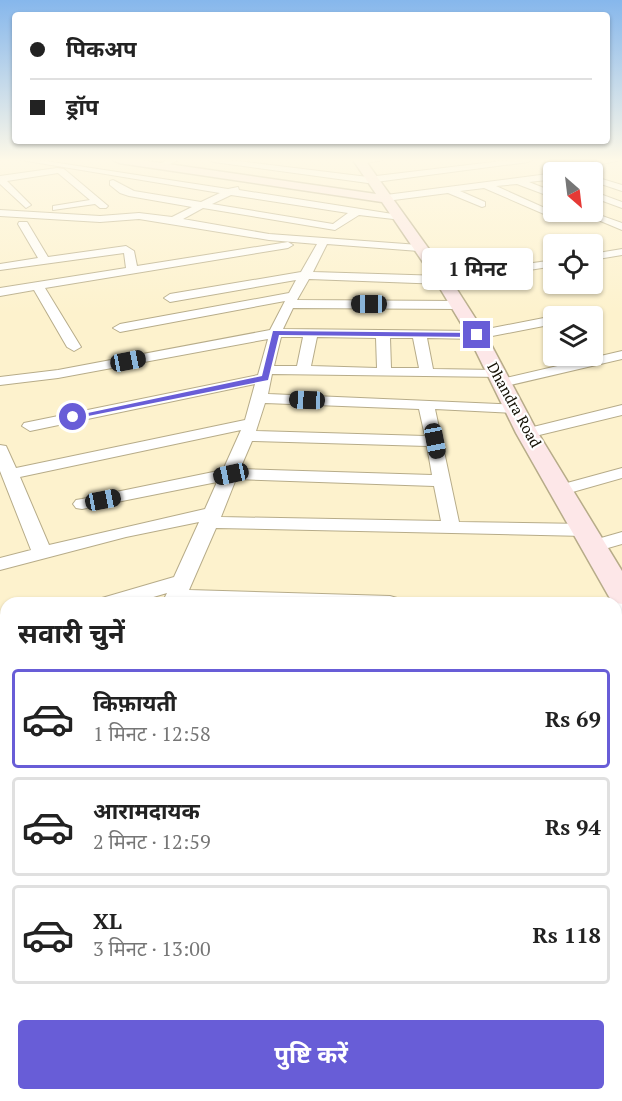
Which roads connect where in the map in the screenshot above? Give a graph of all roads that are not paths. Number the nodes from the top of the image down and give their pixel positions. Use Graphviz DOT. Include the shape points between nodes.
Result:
graph roads {
  1 [pos="31,211"];
  2 [pos="81,211"];
  3 [pos="108,211"];
  4 [pos="191,211"];
  5 [pos="236,211"];
  6 [pos="358,211"];
  7 [pos="366,211"];
  8 [pos="395,211"];
  9 [pos="0,213"];
  10 [pos="14,214"];
  11 [pos="88,218"];
  12 [pos="115,218"];
  13 [pos="399,218"];
  14 [pos="173,220"];
  15 [pos="603,220"];
  16 [pos="23,224"];
  17 [pos="622,227"];
  18 [pos="369,233"];
  19 [pos="318,245"];
  20 [pos="420,249"];
  21 [pos="622,252"];
  22 [pos="242,253"];
  23 [pos="609,254"];
  24 [pos="603,255"];
  25 [pos="622,260"];
  26 [pos="45,261"];
  27 [pos="543,265"];
  28 [pos="259,266"];
  29 [pos="0,267"];
  30 [pos="132,270"];
  31 [pos="306,275"];
  32 [pos="443,280"];
  33 [pos="38,286"];
  34 [pos="0,292"];
  35 [pos="170,298"];
  36 [pos="290,300"];
  37 [pos="457,305"];
  38 [pos="322,321"];
  39 [pos="543,322"];
  40 [pos="120,328"];
  41 [pos="276,333"];
  42 [pos="382,333"];
  43 [pos="419,334"];
  44 [pos="477,335"];
  45 [pos="74,347"];
  46 [pos="622,355"];
  47 [pos="303,371"];
  48 [pos="384,372"];
  49 [pos="427,372"];
  50 [pos="1,374"];
  51 [pos="266,374"];
  52 [pos="499,379"];
  53 [pos="260,398"];
  54 [pos="426,404"];
  55 [pos="516,408"];
  56 [pos="622,410"];
  57 [pos="30,426"];
  58 [pos="250,430"];
  59 [pos="527,433"];
  60 [pos="435,441"];
  61 [pos="0,450"];
  62 [pos="622,473"];
  63 [pos="10,474"];
  64 [pos="231,474"];
  65 [pos="442,481"];
  66 [pos="562,490"];
  67 [pos="82,504"];
  68 [pos="212,518"];
  69 [pos="451,527"];
  70 [pos="589,538"];
  71 [pos="622,538"];
  72 [pos="42,553"];
  73 [pos="0,564"];
  74 [pos="176,594"];
  75 [pos="622,595"];
  76 [pos="154,597"];
  77 [pos="247,597"];
  1 -- 10 [label="street"];
  2 -- 11 [label="street"];
  3 -- 12 [label="street"];
  4 -- 14 [label="street"];
  5 -- 6 [label="street" via="341,228"];
  7 -- 13 [label="street"];
  8 -- 13 [label="street, Dhandra Road"];
  9 -- 10 [label="street"];
  10 -- 11 [label="street"];
  11 -- 12 [label="street"];
  12 -- 14 [label="street"];
  13 -- 20 [label="street, Dhandra Road"];
  14 -- 19 [label="street"];
  15 -- 17 [label="street"];
  16 -- 26 [label="street"];
  18 -- 20 [label="street"];
  19 -- 20 [label="street"];
  19 -- 22 [label="street"];
  19 -- 31 [label="street"];
  20 -- 32 [label="street, Dhandra Road"];
  21 -- 23 [label="street"];
  22 -- 28 [label="street"];
  22 -- 30 [label="street"];
  23 -- 24 [label="street"];
  23 -- 25 [label="street"];
  26 -- 29 [label="street"];
  26 -- 30 [label="street" via="126,249"];
  27 -- 32 [label="street"];
  30 -- 33 [label="street"];
  31 -- 32 [label="street"];
  31 -- 35 [label="street"];
  31 -- 36 [label="street"];
  32 -- 37 [label="street, Dhandra Road"];
  33 -- 34 [label="street"];
  33 -- 45 [label="street"];
  36 -- 38 [label="street"];
  36 -- 40 [label="street"];
  36 -- 41 [label="street"];
  37 -- 38 [label="street"];
  37 -- 44 [label="street, Dhandra Road"];
  38 -- 41 [label="street"];
  38 -- 42 [label="street"];
  38 -- 47 [label="street"];
  39 -- 44 [label="street"];
  41 -- 50 [label="street" via="58,374"];
  41 -- 51 [label="street"];
  42 -- 43 [label="street"];
  42 -- 48 [label="street"];
  43 -- 44 [label="street"];
  43 -- 49 [label="street"];
  44 -- 52 [label="street, Dhandra Road"];
  46 -- 52 [label="street"];
  47 -- 48 [label="street"];
  47 -- 51 [label="street"];
  48 -- 49 [label="street"];
  49 -- 52 [label="street"];
  51 -- 53 [label="street"];
  51 -- 57 [label="street"];
  52 -- 55 [label="street, Dhandra Road"];
  53 -- 54 [label="street"];
  53 -- 58 [label="street"];
  54 -- 55 [label="street"];
  54 -- 60 [label="street"];
  55 -- 59 [label="street, Dhandra Road"];
  56 -- 59 [label="street"];
  58 -- 60 [label="street"];
  58 -- 63 [label="street"];
  58 -- 64 [label="street"];
  59 -- 66 [label="street, Dhandra Road"];
  60 -- 65 [label="street"];
  61 -- 63 [label="street"];
  62 -- 66 [label="street"];
  63 -- 72 [label="street"];
  64 -- 65 [label="street"];
  64 -- 67 [label="street"];
  64 -- 68 [label="street"];
  65 -- 69 [label="street"];
  66 -- 70 [label="street, Dhandra Road"];
  68 -- 69 [label="street"];
  68 -- 72 [label="street"];
  68 -- 74 [label="street"];
  69 -- 70 [label="street"];
  70 -- 71 [label="street"];
  70 -- 75 [label="street, Dhandra Road"];
  72 -- 73 [label="street"];
  74 -- 76 [label="street"];
  74 -- 77 [label="street"];
}
